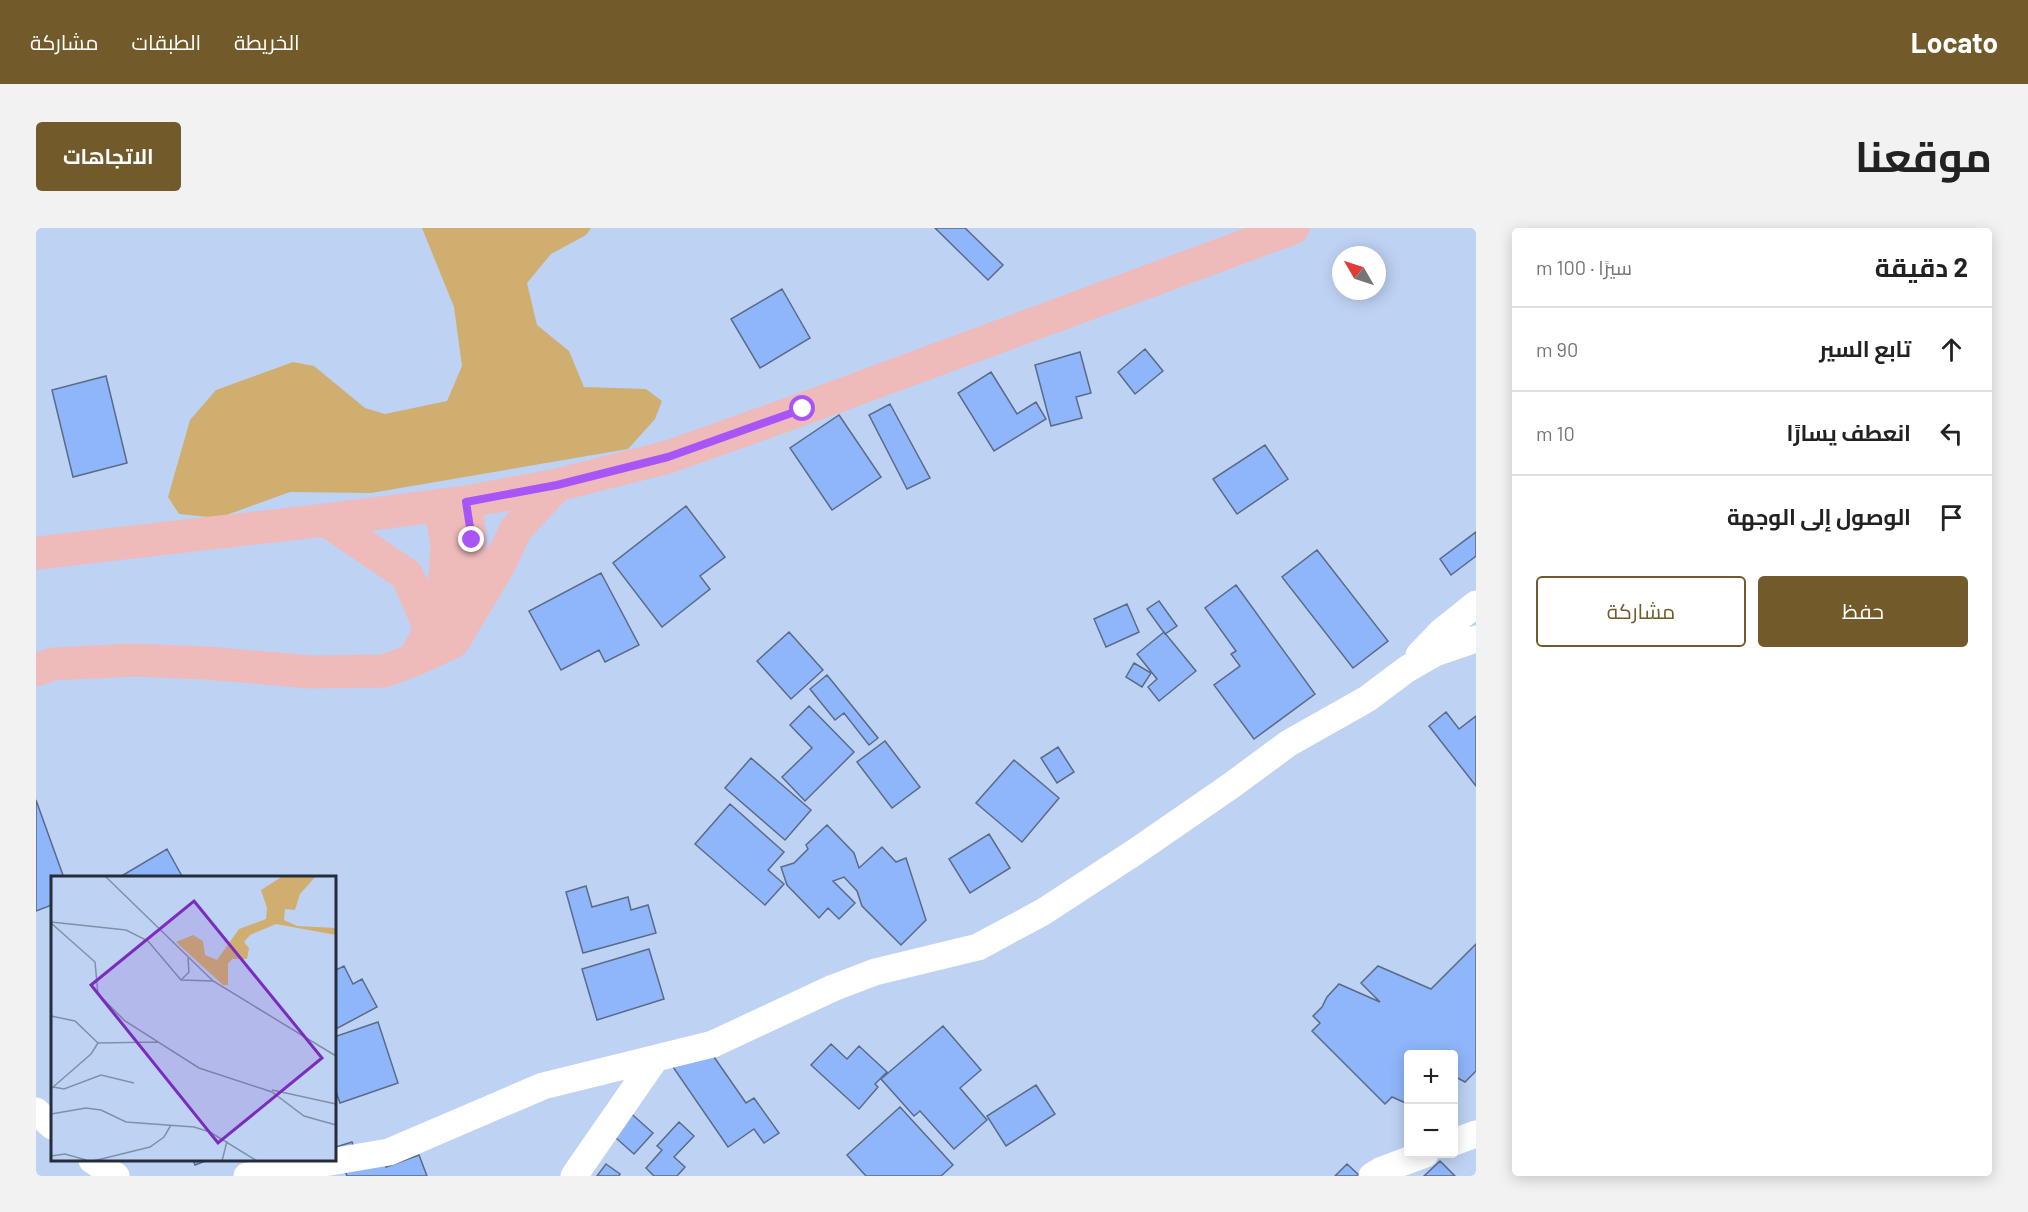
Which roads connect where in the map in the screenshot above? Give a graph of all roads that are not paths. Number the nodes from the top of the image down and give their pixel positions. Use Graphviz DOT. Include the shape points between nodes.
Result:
graph roads {
  1 [pos="1293,228"];
  2 [pos="557,485"];
  3 [pos="453,504"];
  4 [pos="326,520"];
  5 [pos="36,553"];
  6 [pos="1476,604"];
  7 [pos="465,624"];
  8 [pos="430,629"];
  9 [pos="1476,639"];
  10 [pos="414,660"];
  11 [pos="36,670"];
  12 [pos="1398,676"];
  13 [pos="654,1059"];
  14 [pos="36,1111"];
  15 [pos="51,1125"];
  16 [pos="1476,1134"];
  17 [pos="1458,1141"];
  18 [pos="1414,1158"];
  19 [pos="94,1161"];
  20 [pos="336,1161"];
  21 [pos="336,1161"];
  22 [pos="116,1176"];
  23 [pos="247,1176"];
  24 [pos="574,1176"];
  25 [pos="1372,1176"];
  1 -- 2 [label="main road" via="668,457"];
  2 -- 3 [label="main road"];
  2 -- 7 [label="main road" via="516,529"];
  3 -- 4 [label="main road"];
  3 -- 7 [label="main road" via="474,576"];
  3 -- 8 [label="main road" via="445,577"];
  4 -- 5 [label="main road"];
  4 -- 8 [label="main road" via="407,574"];
  6 -- 12 [label="street" via="1441,632"];
  7 -- 10 [label="main road" via="453,642"];
  8 -- 10 [label="main road"];
  9 -- 12 [label="street" via="1435,653"];
  10 -- 11 [label="main road" via="384,671 310,672 134,660 52,664"];
  12 -- 13 [label="street" via="1367,699 1289,743 1043,912 978,947 875,972 712,1044"];
  13 -- 21 [label="street" via="543,1086 389,1152"];
  13 -- 24 [label="street"];
  14 -- 15 [label="street"];
  16 -- 17 [label="street"];
  18 -- 25 [label="street"];
  19 -- 22 [label="street"];
  20 -- 23 [label="street"];
}
